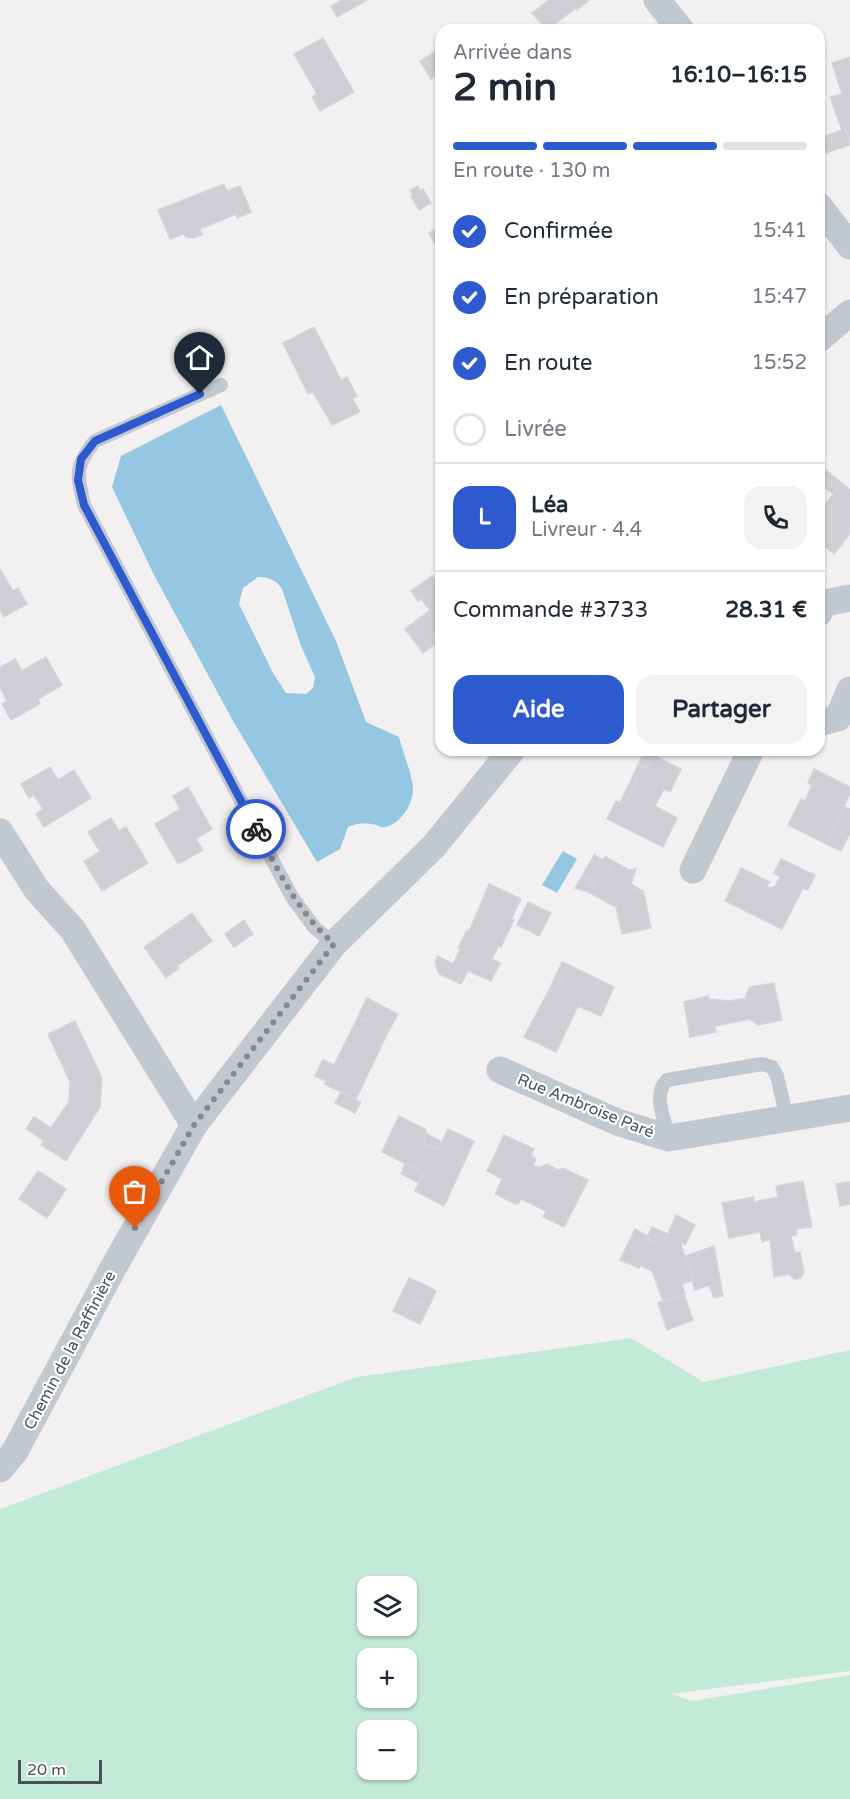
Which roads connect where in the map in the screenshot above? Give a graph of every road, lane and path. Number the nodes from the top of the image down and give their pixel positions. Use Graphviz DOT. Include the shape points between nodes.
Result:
graph roads {
  1 [pos="657,0"];
  2 [pos="676,24"];
  3 [pos="825,214"];
  4 [pos="850,246"];
  5 [pos="850,313"];
  6 [pos="825,334"];
  7 [pos="221,385"];
  8 [pos="850,598"];
  9 [pos="825,603"];
  10 [pos="850,690"];
  11 [pos="825,721"];
  12 [pos="507,756"];
  13 [pos="748,756"];
  14 [pos="0,832"];
  15 [pos="693,870"];
  16 [pos="334,944"];
  17 [pos="500,1070"];
  18 [pos="850,1108"];
  19 [pos="787,1119"];
  20 [pos="194,1125"];
  21 [pos="669,1138"];
  22 [pos="0,1469"];
  1 -- 2 [label="street"];
  3 -- 4 [label="street"];
  5 -- 6 [label="street"];
  7 -- 16 [label="lane" via="95,441 81,459 78,480 84,505 292,897 314,927"];
  8 -- 9 [label="street"];
  10 -- 11 [label="street" via="838,718"];
  12 -- 16 [label="street, Chemin de la Raffinière" via="434,846"];
  13 -- 15 [label="street"];
  14 -- 20 [label="street" via="37,890 73,930"];
  16 -- 20 [label="street, Chemin de la Raffinière"];
  17 -- 21 [label="street, Rue Ambroise Paré" via="617,1122"];
  18 -- 19 [label="street, Rue Ambroise Paré"];
  19 -- 21 [label="street, Rue Ambroise Paré"];
  19 -- 21 [label="lane" via="777,1076 772,1067 762,1064 667,1080 659,1095"];
  20 -- 22 [label="street, Chemin de la Raffinière" via="15,1451"];
}
